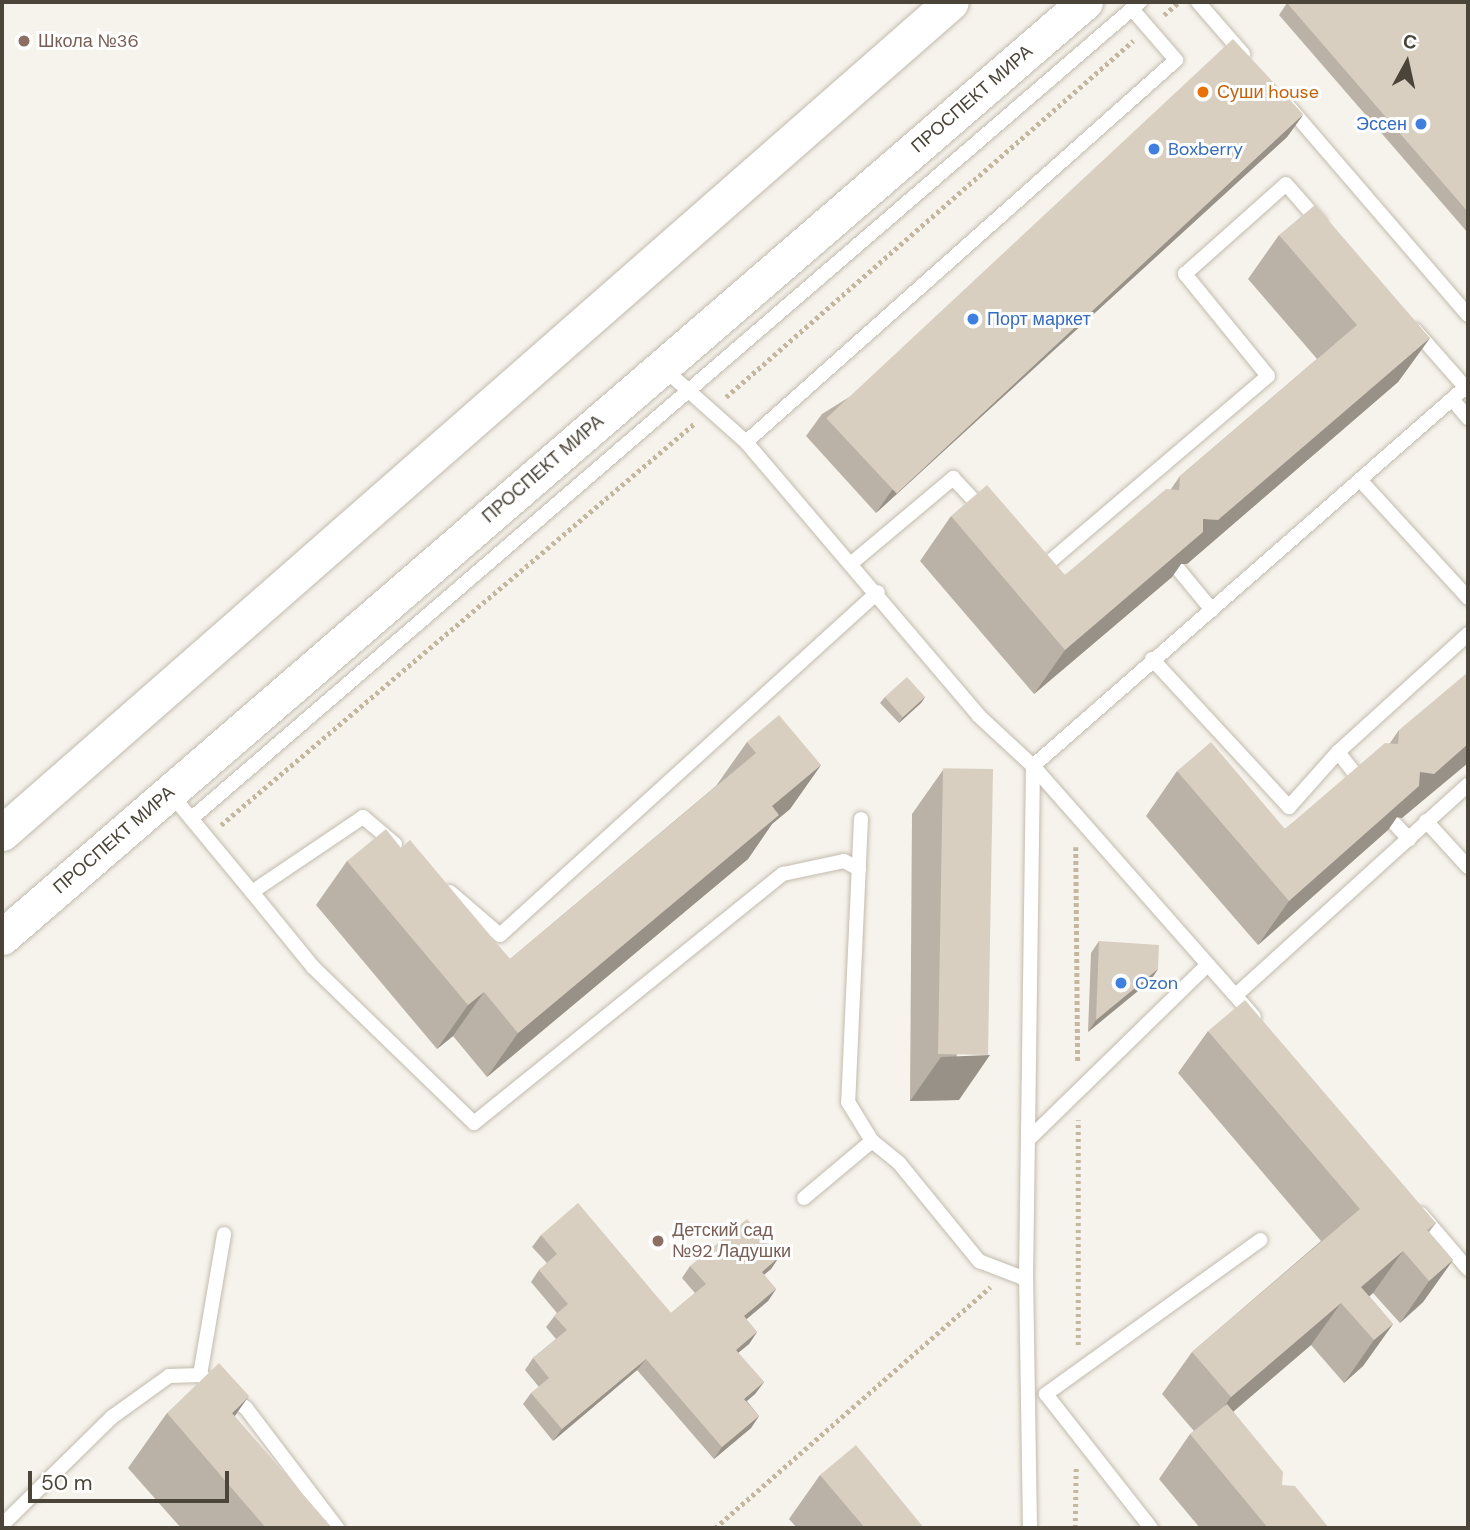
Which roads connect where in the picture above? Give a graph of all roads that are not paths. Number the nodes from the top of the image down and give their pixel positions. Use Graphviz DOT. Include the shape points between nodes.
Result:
graph roads {
  1 [pos="951,2"];
  2 [pos="1085,2"];
  3 [pos="1198,2"];
  4 [pos="1136,5"];
  5 [pos="1252,64"];
  6 [pos="1279,96"];
  7 [pos="1331,235"];
  8 [pos="1468,315"];
  9 [pos="1403,316"];
  10 [pos="662,367"];
  11 [pos="1467,386"];
  12 [pos="691,390"];
  13 [pos="1452,399"];
  14 [pos="1468,418"];
  15 [pos="746,443"];
  16 [pos="1360,480"];
  17 [pos="998,525"];
  18 [pos="1025,553"];
  19 [pos="853,562"];
  20 [pos="1179,570"];
  21 [pos="878,592"];
  22 [pos="1468,598"];
  23 [pos="1212,610"];
  24 [pos="1468,634"];
  25 [pos="1152,659"];
  26 [pos="1338,752"];
  27 [pos="1033,766"];
  28 [pos="1361,781"];
  29 [pos="1468,785"];
  30 [pos="170,792"];
  31 [pos="192,818"];
  32 [pos="861,819"];
  33 [pos="1426,821"];
  34 [pos="1395,824"];
  35 [pos="2,833"];
  36 [pos="1409,839"];
  37 [pos="405,853"];
  38 [pos="1468,867"];
  39 [pos="859,869"];
  40 [pos="437,880"];
  41 [pos="252,892"];
  42 [pos="2,937"];
  43 [pos="1207,965"];
  44 [pos="1236,995"];
  45 [pos="1263,1026"];
  46 [pos="1031,1137"];
  47 [pos="872,1141"];
  48 [pos="1406,1195"];
  49 [pos="804,1198"];
  50 [pos="224,1234"];
  51 [pos="1260,1240"];
  52 [pos="1468,1269"];
  53 [pos="1026,1279"];
  54 [pos="200,1375"];
  55 [pos="1039,1396"];
  56 [pos="2,1525"];
  57 [pos="337,1528"];
  58 [pos="1030,1528"];
  59 [pos="1151,1528"];
  1 -- 35 [label="street"];
  2 -- 10 [label="street, ПРОСПЕКТ МИРА"];
  3 -- 5 [label="lane"];
  4 -- 12 [label="lane"];
  4 -- 15 [label="lane" via="1176,60"];
  6 -- 8 [label="lane"];
  7 -- 18 [label="lane" via="1286,184 1185,274 1268,376 1125,509 1043,572"];
  9 -- 11 [label="lane"];
  10 -- 12 [label="lane"];
  10 -- 30 [label="street, ПРОСПЕКТ МИРА"];
  11 -- 13 [label="lane"];
  12 -- 15 [label="lane"];
  12 -- 31 [label="lane"];
  13 -- 14 [label="lane"];
  13 -- 16 [label="lane"];
  15 -- 19 [label="lane"];
  16 -- 22 [label="lane"];
  16 -- 23 [label="lane"];
  17 -- 19 [label="lane" via="953,478"];
  19 -- 21 [label="lane"];
  20 -- 23 [label="lane"];
  21 -- 27 [label="lane" via="979,716"];
  21 -- 40 [label="lane" via="500,934"];
  23 -- 25 [label="lane"];
  24 -- 26 [label="lane"];
  25 -- 26 [label="lane" via="1289,807"];
  25 -- 27 [label="lane"];
  26 -- 28 [label="lane"];
  27 -- 43 [label="lane"];
  27 -- 46 [label="lane"];
  29 -- 33 [label="lane"];
  30 -- 31 [label="lane"];
  30 -- 42 [label="street, ПРОСПЕКТ МИРА"];
  31 -- 41 [label="lane"];
  32 -- 39 [label="lane"];
  33 -- 36 [label="lane"];
  33 -- 38 [label="lane"];
  34 -- 36 [label="lane"];
  36 -- 44 [label="lane"];
  37 -- 41 [label="lane" via="363,817"];
  39 -- 41 [label="lane" via="844,861 783,874 474,1123 313,967"];
  39 -- 47 [label="lane" via="848,1102"];
  43 -- 44 [label="lane"];
  43 -- 46 [label="lane"];
  44 -- 45 [label="lane"];
  46 -- 53 [label="lane"];
  47 -- 49 [label="lane"];
  47 -- 53 [label="lane" via="899,1163 979,1261"];
  48 -- 52 [label="lane"];
  50 -- 54 [label="lane"];
  51 -- 55 [label="lane"];
  53 -- 55 [label="lane"];
  54 -- 56 [label="lane" via="169,1376 112,1417"];
  54 -- 57 [label="lane" via="246,1408"];
  55 -- 58 [label="lane"];
  55 -- 59 [label="lane" via="1076,1433"];
}
